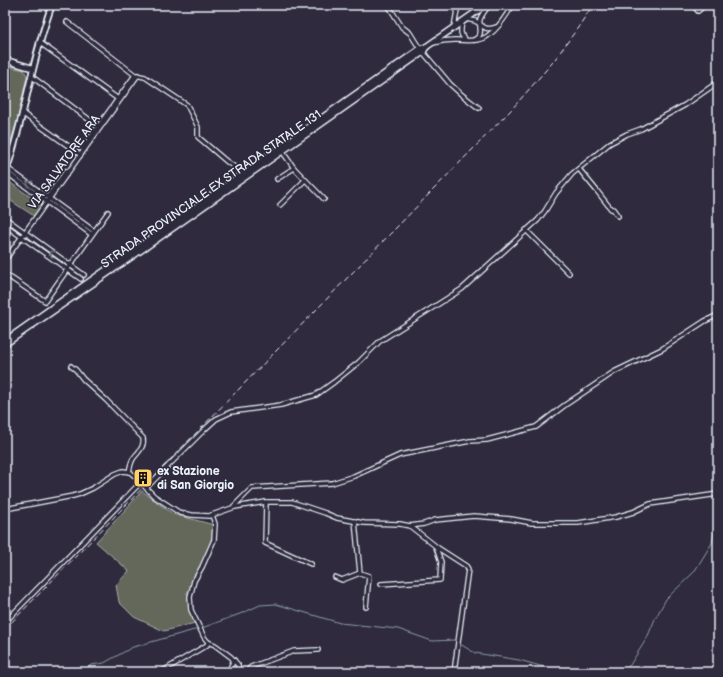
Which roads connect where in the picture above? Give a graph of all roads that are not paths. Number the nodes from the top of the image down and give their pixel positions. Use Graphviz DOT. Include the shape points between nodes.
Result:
graph roads {
  1 [pos="52,5"];
  2 [pos="388,5"];
  3 [pos="458,5"];
  4 [pos="487,5"];
  5 [pos="513,5"];
  6 [pos="692,5"];
  7 [pos="705,5"];
  8 [pos="464,21"];
  9 [pos="67,22"];
  10 [pos="498,25"];
  11 [pos="480,26"];
  12 [pos="454,28"];
  13 [pos="466,40"];
  14 [pos="474,40"];
  15 [pos="39,42"];
  16 [pos="432,43"];
  17 [pos="421,50"];
  18 [pos="5,60"];
  19 [pos="32,68"];
  20 [pos="137,75"];
  21 [pos="30,76"];
  22 [pos="718,82"];
  23 [pos="118,100"];
  24 [pos="479,108"];
  25 [pos="22,113"];
  26 [pos="99,127"];
  27 [pos="282,151"];
  28 [pos="80,154"];
  29 [pos="6,168"];
  30 [pos="294,168"];
  31 [pos="579,169"];
  32 [pos="243,174"];
  33 [pos="277,179"];
  34 [pos="305,180"];
  35 [pos="49,197"];
  36 [pos="324,198"];
  37 [pos="46,201"];
  38 [pos="280,206"];
  39 [pos="108,212"];
  40 [pos="618,216"];
  41 [pos="5,218"];
  42 [pos="5,225"];
  43 [pos="526,230"];
  44 [pos="24,232"];
  45 [pos="93,233"];
  46 [pos="21,236"];
  47 [pos="5,256"];
  48 [pos="5,260"];
  49 [pos="70,265"];
  50 [pos="67,269"];
  51 [pos="569,273"];
  52 [pos="5,274"];
  53 [pos="718,316"];
  54 [pos="5,343"];
  55 [pos="72,366"];
  56 [pos="129,472"];
  57 [pos="141,482"];
  58 [pos="146,488"];
  59 [pos="718,494"];
  60 [pos="266,502"];
  61 [pos="234,507"];
  62 [pos="5,508"];
  63 [pos="212,515"];
  64 [pos="355,521"];
  65 [pos="410,526"];
  66 [pos="436,547"];
  67 [pos="312,564"];
  68 [pos="360,572"];
  69 [pos="335,577"];
  70 [pos="381,584"];
  71 [pos="366,607"];
  72 [pos="5,622"];
  73 [pos="208,642"];
  74 [pos="318,650"];
  75 [pos="234,660"];
  76 [pos="160,672"];
  77 [pos="228,672"];
  78 [pos="239,672"];
  79 [pos="246,672"];
  80 [pos="454,672"];
  1 -- 15 [label="street"];
  2 -- 17 [label="street"];
  3 -- 12 [label="street"];
  4 -- 8 [label="main road, STRADA PROVINCIALE EX STRADA STATALE 131"];
  4 -- 11 [label="street"];
  5 -- 10 [label="street"];
  6 -- 7 [label="street" via="698,11"];
  8 -- 11 [label="street" via="475,21"];
  8 -- 12 [label="main road, STRADA PROVINCIALE EX STRADA STATALE 131"];
  8 -- 13 [label="street" via="460,30"];
  9 -- 20 [label="street"];
  10 -- 11 [label="street" via="488,29"];
  10 -- 14 [label="street" via="491,34"];
  11 -- 14 [label="street" via="480,34"];
  12 -- 16 [label="main road, STRADA PROVINCIALE EX STRADA STATALE 131"];
  13 -- 14 [label="street"];
  13 -- 16 [label="street"];
  15 -- 19 [label="street"];
  15 -- 23 [label="street"];
  16 -- 17 [label="main road, STRADA PROVINCIALE EX STRADA STATALE 131"];
  17 -- 24 [label="street" via="450,84"];
  17 -- 27 [label="main road, STRADA PROVINCIALE EX STRADA STATALE 131"];
  17 -- 32 [label="main road, STRADA PROVINCIALE EX STRADA STATALE 131"];
  18 -- 19 [label="street"];
  19 -- 21 [label="street"];
  20 -- 23 [label="street, VIA SALVATORE ARA"];
  20 -- 26 [label="street, VIA SALVATORE ARA"];
  20 -- 32 [label="street" via="144,76 187,105 198,126 198,137"];
  21 -- 25 [label="street"];
  21 -- 26 [label="street"];
  22 -- 31 [label="street" via="686,105 610,143"];
  23 -- 26 [label="street, VIA SALVATORE ARA"];
  25 -- 28 [label="street"];
  25 -- 29 [label="street"];
  26 -- 28 [label="street, VIA SALVATORE ARA"];
  27 -- 30 [label="street"];
  27 -- 54 [label="main road, STRADA PROVINCIALE EX STRADA STATALE 131"];
  28 -- 35 [label="street, VIA SALVATORE ARA"];
  35 -- 29 [label="street, one-way"];
  29 -- 37 [label="street"];
  30 -- 33 [label="street"];
  30 -- 34 [label="street"];
  31 -- 40 [label="street"];
  31 -- 43 [label="street" via="556,193 538,220"];
  32 -- 54 [label="main road, STRADA PROVINCIALE EX STRADA STATALE 131"];
  34 -- 36 [label="street"];
  34 -- 38 [label="street"];
  35 -- 37 [label="street, VIA SALVATORE ARA"];
  35 -- 45 [label="street"];
  37 -- 44 [label="street, VIA SALVATORE ARA"];
  37 -- 45 [label="street"];
  39 -- 45 [label="street"];
  41 -- 44 [label="street"];
  42 -- 46 [label="street"];
  43 -- 51 [label="street"];
  43 -- 58 [label="street" via="462,289 380,341 359,362 316,395 281,405 231,412 216,419"];
  44 -- 46 [label="street, VIA SALVATORE ARA"];
  49 -- 44 [label="street, one-way"];
  45 -- 49 [label="street"];
  46 -- 47 [label="street, VIA SALVATORE ARA"];
  46 -- 48 [label="street, VIA SALVATORE ARA"];
  46 -- 50 [label="street"];
  49 -- 50 [label="street"];
  49 -- 50 [label="street" via="82,277"];
  50 -- 52 [label="street" via="45,301"];
  53 -- 61 [label="street" via="705,321 662,349 614,372 536,427 487,440 470,441 400,456 332,483 252,488"];
  55 -- 56 [label="street" via="143,438 143,446 133,460"];
  56 -- 57 [label="street"];
  56 -- 62 [label="street" via="115,474 80,494"];
  57 -- 58 [label="street"];
  57 -- 72 [label="street"];
  58 -- 63 [label="street" via="180,513"];
  59 -- 65 [label="street" via="650,504 616,517 578,523 532,522 474,516"];
  60 -- 61 [label="street"];
  60 -- 64 [label="street" via="292,502 336,518"];
  60 -- 67 [label="street" via="265,543"];
  61 -- 63 [label="street"];
  63 -- 73 [label="street" via="215,524 214,540 194,581 190,597 190,610"];
  64 -- 65 [label="street"];
  64 -- 68 [label="street"];
  65 -- 66 [label="street"];
  66 -- 70 [label="street" via="441,562 440,580"];
  66 -- 80 [label="street" via="468,569"];
  68 -- 69 [label="street" via="342,580"];
  68 -- 71 [label="street" via="369,576"];
  73 -- 75 [label="street"];
  73 -- 76 [label="street" via="207,645"];
  74 -- 79 [label="street" via="294,650 251,667"];
  75 -- 77 [label="street"];
  75 -- 78 [label="street"];
}
